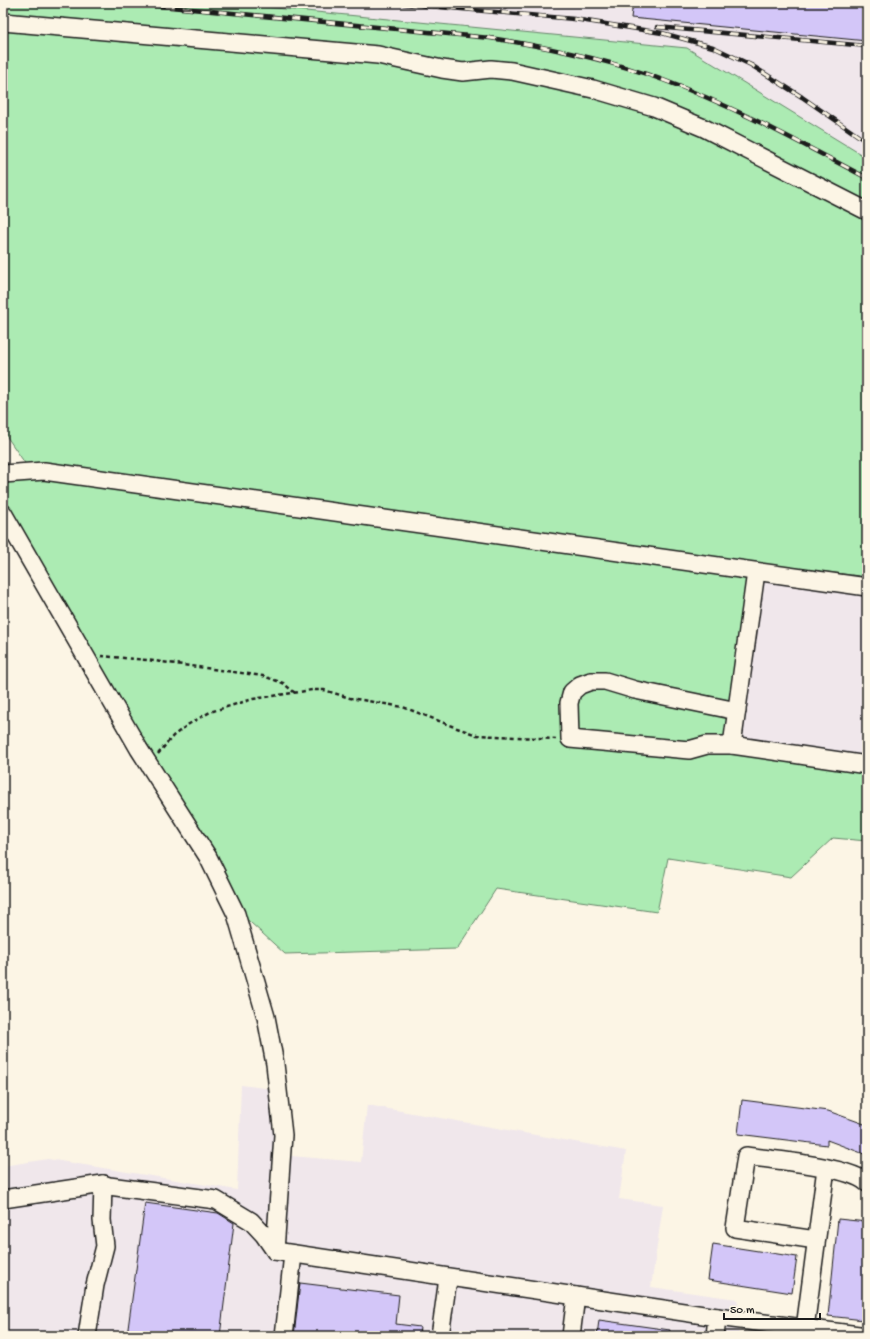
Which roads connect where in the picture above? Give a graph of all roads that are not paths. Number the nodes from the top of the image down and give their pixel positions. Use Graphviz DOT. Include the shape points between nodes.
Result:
graph roads {
  1 [pos="3,22"];
  2 [pos="867,211"];
  3 [pos="3,474"];
  4 [pos="3,513"];
  5 [pos="756,572"];
  6 [pos="867,587"];
  7 [pos="737,712"];
  8 [pos="732,745"];
  9 [pos="867,765"];
  10 [pos="826,1168"];
  11 [pos="867,1183"];
  12 [pos="103,1184"];
  13 [pos="3,1199"];
  14 [pos="816,1240"];
  15 [pos="275,1251"];
  16 [pos="294,1254"];
  17 [pos="448,1278"];
  18 [pos="576,1296"];
  19 [pos="717,1317"];
  20 [pos="804,1332"];
  21 [pos="87,1336"];
  22 [pos="284,1336"];
  23 [pos="440,1336"];
  24 [pos="571,1336"];
  25 [pos="715,1336"];
  26 [pos="867,1336"];
  1 -- 2 [label="lane" via="378,55 463,72 492,69 512,71 593,89 654,107 704,128"];
  3 -- 5 [label="lane" via="44,471"];
  4 -- 15 [label="lane" via="151,767 208,857 236,914 266,1018 275,1064 283,1135"];
  5 -- 6 [label="lane"];
  5 -- 7 [label="lane"];
  7 -- 8 [label="lane"];
  7 -- 8 [label="lane" via="605,681 591,681 580,685 572,692 569,703 570,739 689,750 707,745"];
  8 -- 9 [label="lane"];
  10 -- 11 [label="lane" via="847,1172"];
  10 -- 14 [label="lane"];
  10 -- 14 [label="lane" via="746,1156 735,1228"];
  12 -- 13 [label="lane"];
  12 -- 15 [label="lane" via="216,1200 251,1221"];
  12 -- 21 [label="lane" via="102,1220 105,1246"];
  14 -- 20 [label="lane"];
  15 -- 16 [label="lane"];
  16 -- 17 [label="lane"];
  16 -- 22 [label="lane"];
  17 -- 18 [label="lane"];
  17 -- 23 [label="lane"];
  18 -- 19 [label="lane"];
  18 -- 24 [label="lane"];
  19 -- 20 [label="lane"];
  19 -- 25 [label="lane"];
  20 -- 26 [label="lane"];
}
